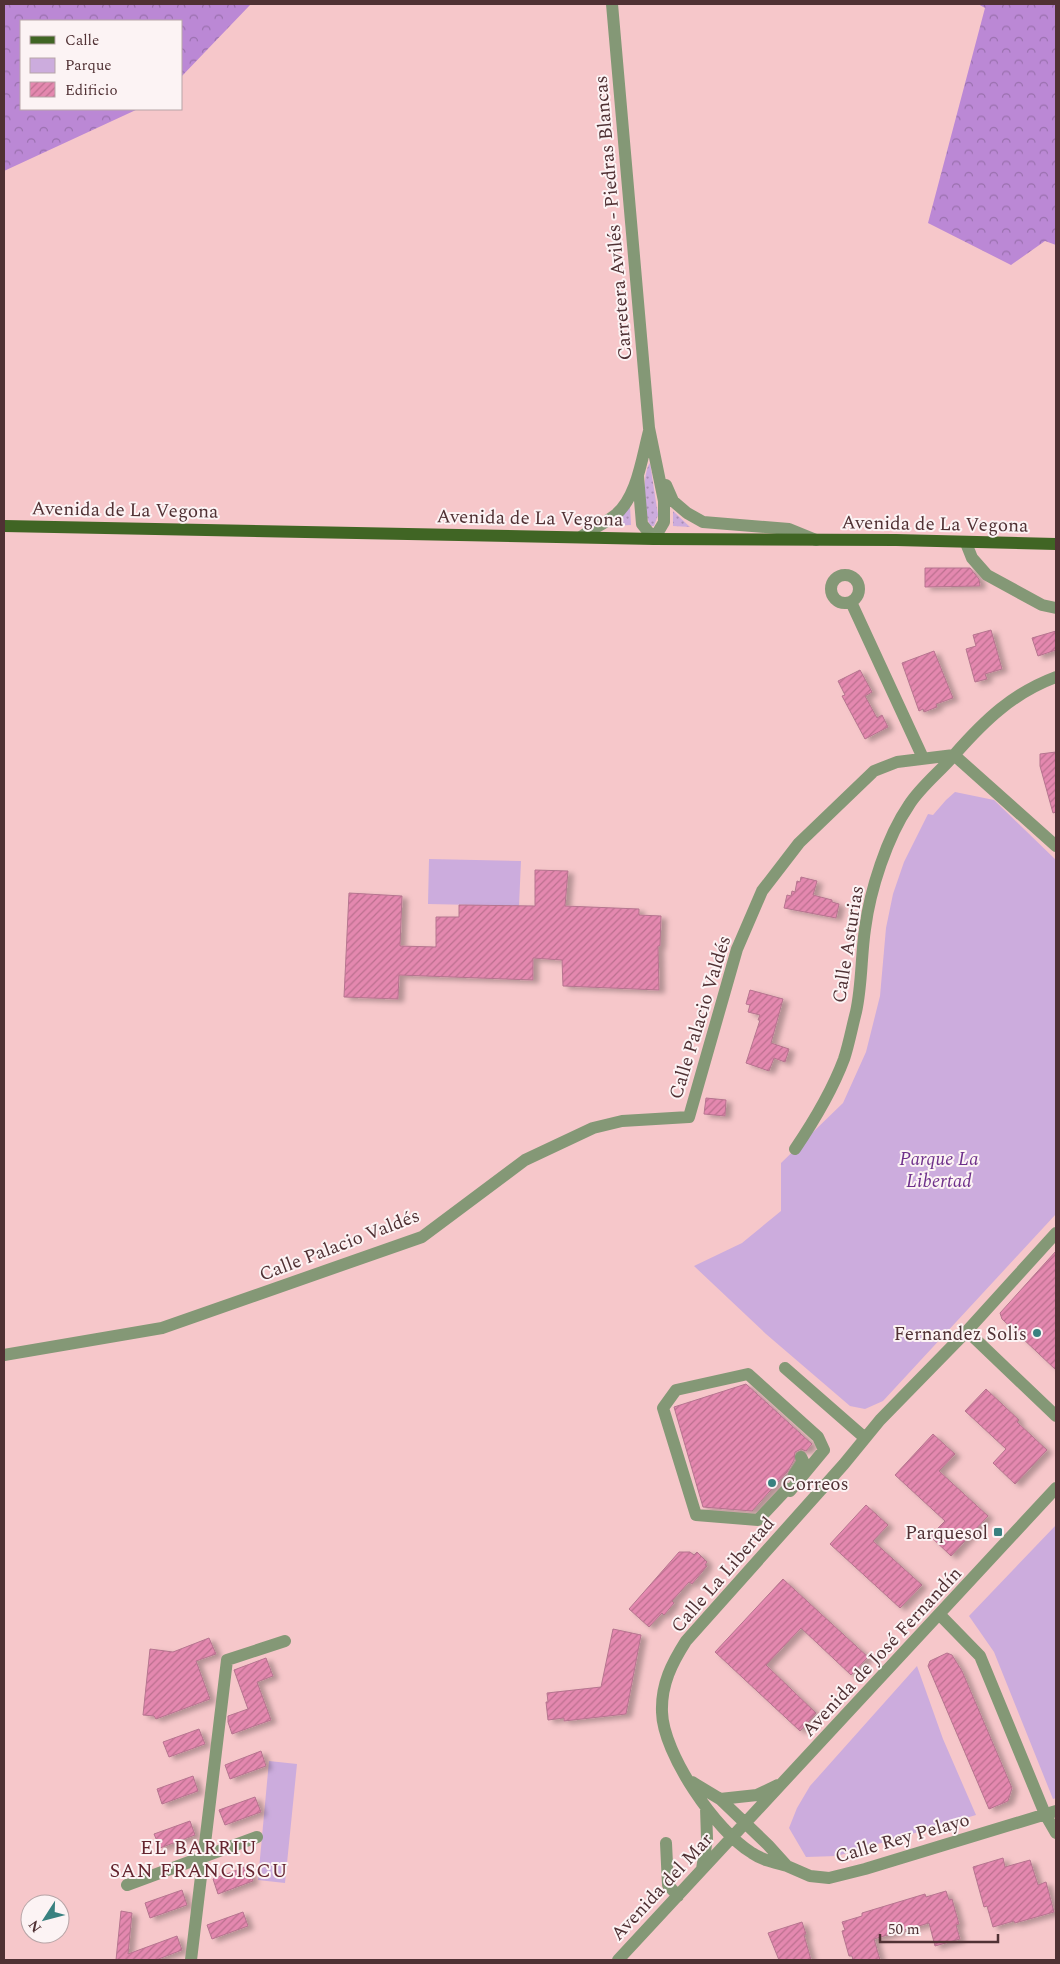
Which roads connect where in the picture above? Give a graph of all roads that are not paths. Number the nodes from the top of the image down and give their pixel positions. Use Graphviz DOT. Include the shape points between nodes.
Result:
graph roads {
  1 [pos="612,4"];
  2 [pos="649,428"];
  3 [pos="658,466"];
  4 [pos="638,476"];
  5 [pos="4,526"];
  6 [pos="581,537"];
  7 [pos="654,539"];
  8 [pos="816,540"];
  9 [pos="966,543"];
  10 [pos="1056,544"];
  11 [pos="851,602"];
  12 [pos="1056,608"];
  13 [pos="1056,677"];
  14 [pos="954,755"];
  15 [pos="923,758"];
  16 [pos="1056,846"];
  17 [pos="795,1149"];
  18 [pos="1056,1232"];
  19 [pos="968,1331"];
  20 [pos="4,1355"];
  21 [pos="785,1368"];
  22 [pos="1056,1416"];
  23 [pos="865,1438"];
  24 [pos="801,1457"];
  25 [pos="1056,1488"];
  26 [pos="788,1490"];
  27 [pos="806,1507"];
  28 [pos="940,1615"];
  29 [pos="285,1641"];
  30 [pos="787,1780"];
  31 [pos="690,1781"];
  32 [pos="720,1799"];
  33 [pos="706,1806"];
  34 [pos="1051,1813"];
  35 [pos="746,1823"];
  36 [pos="1056,1833"];
  37 [pos="257,1837"];
  38 [pos="732,1838"];
  39 [pos="666,1843"];
  40 [pos="204,1856"];
  41 [pos="787,1866"];
  42 [pos="702,1871"];
  43 [pos="126,1884"];
  44 [pos="678,1896"];
  45 [pos="191,1960"];
  46 [pos="618,1960"];
  1 -- 2 [label="street, Carretera Avilés - Piedras Blancas"];
  2 -- 3 [label="street, Carretera Avilés - Piedras Blancas"];
  2 -- 4 [label="street, Carretera Avilés - Piedras Blancas"];
  3 -- 7 [label="street, Carretera Avilés - Piedras Blancas" via="664,522"];
  3 -- 8 [label="street, Carretera Avilés - Piedras Blancas" via="673,501 703,522 789,529"];
  4 -- 6 [label="street, Carretera Avilés - Piedras Blancas" via="628,500 615,516"];
  4 -- 7 [label="street, Carretera Avilés - Piedras Blancas" via="642,524"];
  5 -- 6 [label="main road, Avenida de La Vegona"];
  6 -- 7 [label="main road, Avenida de La Vegona"];
  7 -- 8 [label="main road, Avenida de La Vegona"];
  8 -- 9 [label="main road, Avenida de La Vegona"];
  9 -- 10 [label="main road, Avenida de La Vegona"];
  9 -- 12 [label="street" via="972,558 987,576 1042,605"];
  11 -- 15 [label="street"];
  13 -- 14 [label="street, Calle Asturias" via="1007,703"];
  14 -- 15 [label="street, Calle Palacio Valdés"];
  14 -- 16 [label="street"];
  14 -- 17 [label="street, Calle Asturias" via="910,804 880,867 865,927 856,1009 844,1058"];
  15 -- 20 [label="street, Calle Palacio Valdés" via="897,762 874,771 799,842 762,891 737,949 689,1117 622,1121 593,1128 524,1160 422,1237 162,1328"];
  18 -- 19 [label="street, Calle La Libertad"];
  19 -- 22 [label="street"];
  19 -- 23 [label="street, Calle La Libertad"];
  21 -- 23 [label="street"];
  23 -- 27 [label="street, Calle La Libertad"];
  24 -- 26 [label="street" via="803,1461 790,1479"];
  25 -- 28 [label="street, Avenida de José Fernandín"];
  26 -- 26 [label="street" via="824,1450 818,1437 748,1374 676,1390 663,1408 696,1515 758,1520"];
  26 -- 27 [label="street"];
  27 -- 31 [label="street, Calle La Libertad" via="686,1641 672,1662 665,1681 664,1730 670,1748"];
  28 -- 30 [label="street, Avenida de José Fernandín"];
  28 -- 34 [label="street" via="980,1656"];
  29 -- 40 [label="street" via="228,1659"];
  30 -- 32 [label="street" via="757,1795"];
  30 -- 35 [label="street, Avenida de José Fernandín"];
  31 -- 32 [label="street, Calle Rey Pelayo"];
  31 -- 33 [label="street, Calle La Libertad"];
  32 -- 35 [label="street, Calle Rey Pelayo"];
  33 -- 38 [label="street, Calle La Libertad"];
  33 -- 42 [label="street" via="707,1839"];
  34 -- 36 [label="street"];
  34 -- 41 [label="street, Calle Rey Pelayo" via="829,1878 810,1876"];
  35 -- 38 [label="street, Avenida de José Fernandín"];
  35 -- 41 [label="street, Calle Rey Pelayo"];
  37 -- 40 [label="street"];
  38 -- 41 [label="street, Calle La Libertad" via="752,1853"];
  38 -- 42 [label="street, Avenida del Mar"];
  39 -- 44 [label="street" via="668,1885"];
  40 -- 43 [label="street"];
  40 -- 45 [label="street"];
  42 -- 44 [label="street, Avenida del Mar"];
  44 -- 46 [label="street, Avenida del Mar"];
}
